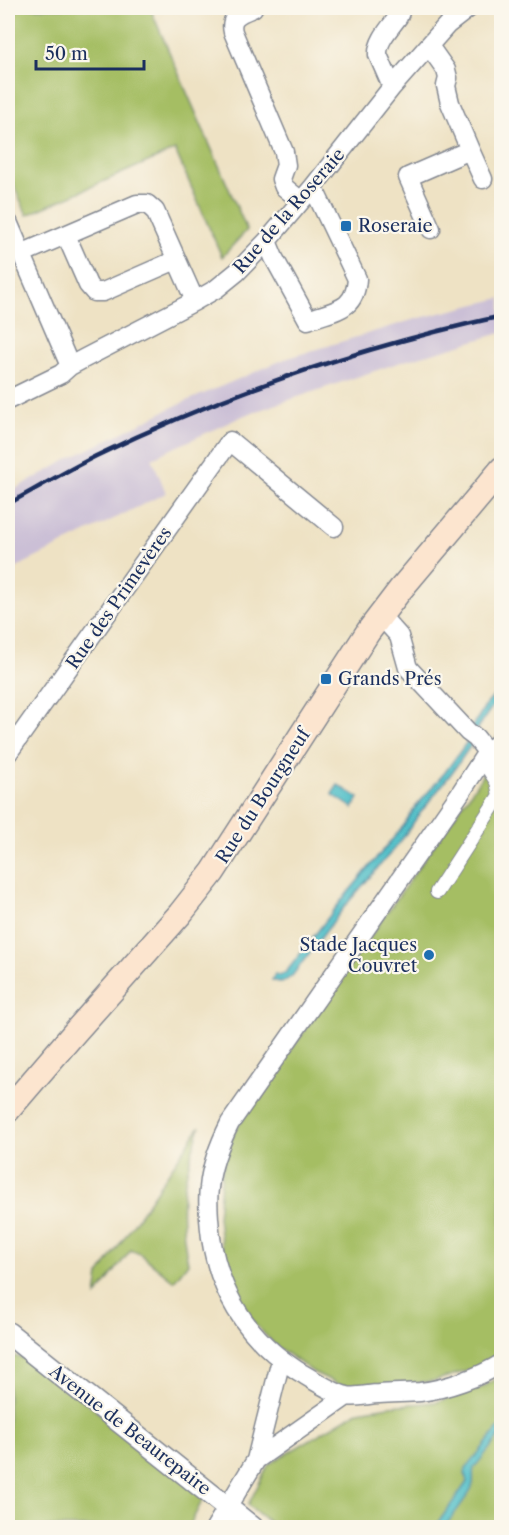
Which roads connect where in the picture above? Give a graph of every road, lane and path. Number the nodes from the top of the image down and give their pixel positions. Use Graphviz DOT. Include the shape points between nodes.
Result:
graph roads {
  1 [pos="253,8"];
  2 [pos="400,8"];
  3 [pos="469,8"];
  4 [pos="228,14"];
  5 [pos="429,46"];
  6 [pos="392,87"];
  7 [pos="470,150"];
  8 [pos="483,178"];
  9 [pos="313,187"];
  10 [pos="301,201"];
  11 [pos="8,222"];
  12 [pos="431,229"];
  13 [pos="66,235"];
  14 [pos="267,240"];
  15 [pos="21,254"];
  16 [pos="176,260"];
  17 [pos="195,301"];
  18 [pos="70,366"];
  19 [pos="8,400"];
  20 [pos="501,469"];
  21 [pos="334,527"];
  22 [pos="381,616"];
  23 [pos="483,745"];
  24 [pos="8,753"];
  25 [pos="501,794"];
  26 [pos="437,892"];
  27 [pos="8,1110"];
  28 [pos="8,1334"];
  29 [pos="281,1360"];
  30 [pos="501,1363"];
  31 [pos="347,1396"];
  32 [pos="256,1460"];
  33 [pos="227,1506"];
  34 [pos="215,1527"];
  35 [pos="253,1527"];
  1 -- 4 [label="street" via="235,16"];
  2 -- 6 [label="street" via="378,50"];
  3 -- 5 [label="street, Rue de la Roseraie"];
  4 -- 10 [label="street" via="284,152 284,187"];
  5 -- 6 [label="street, Rue de la Roseraie"];
  5 -- 7 [label="street" via="446,70 450,103"];
  6 -- 9 [label="street, Rue de la Roseraie"];
  7 -- 8 [label="street"];
  7 -- 12 [label="street" via="408,177"];
  9 -- 10 [label="street, Rue de la Roseraie"];
  9 -- 14 [label="street" via="357,279 351,301 308,320"];
  10 -- 14 [label="street, Rue de la Roseraie"];
  11 -- 15 [label="street"];
  13 -- 15 [label="street"];
  13 -- 16 [label="street" via="137,204 147,204 155,211"];
  13 -- 16 [label="street" via="94,292 103,292"];
  14 -- 17 [label="street, Rue de la Roseraie" via="237,272"];
  15 -- 18 [label="street"];
  16 -- 17 [label="street"];
  17 -- 18 [label="street, Rue de la Roseraie"];
  18 -- 19 [label="street, Rue de la Roseraie"];
  20 -- 22 [label="main road, Rue du Bourgneuf"];
  21 -- 24 [label="street, Rue des Primevères" via="230,441"];
  22 -- 23 [label="street" via="399,636 408,668"];
  22 -- 27 [label="main road, Rue du Bourgneuf" via="213,872"];
  23 -- 25 [label="street"];
  23 -- 29 [label="street" via="461,792 246,1098 218,1148 209,1187 215,1259 236,1310"];
  25 -- 26 [label="street"];
  28 -- 33 [label="street, Avenue de Beaurepaire"];
  29 -- 31 [label="street"];
  29 -- 32 [label="street"];
  30 -- 31 [label="street" via="457,1383 422,1392"];
  31 -- 32 [label="street"];
  32 -- 33 [label="street"];
  33 -- 34 [label="street"];
  33 -- 35 [label="street, Avenue de Beaurepaire"];
}
